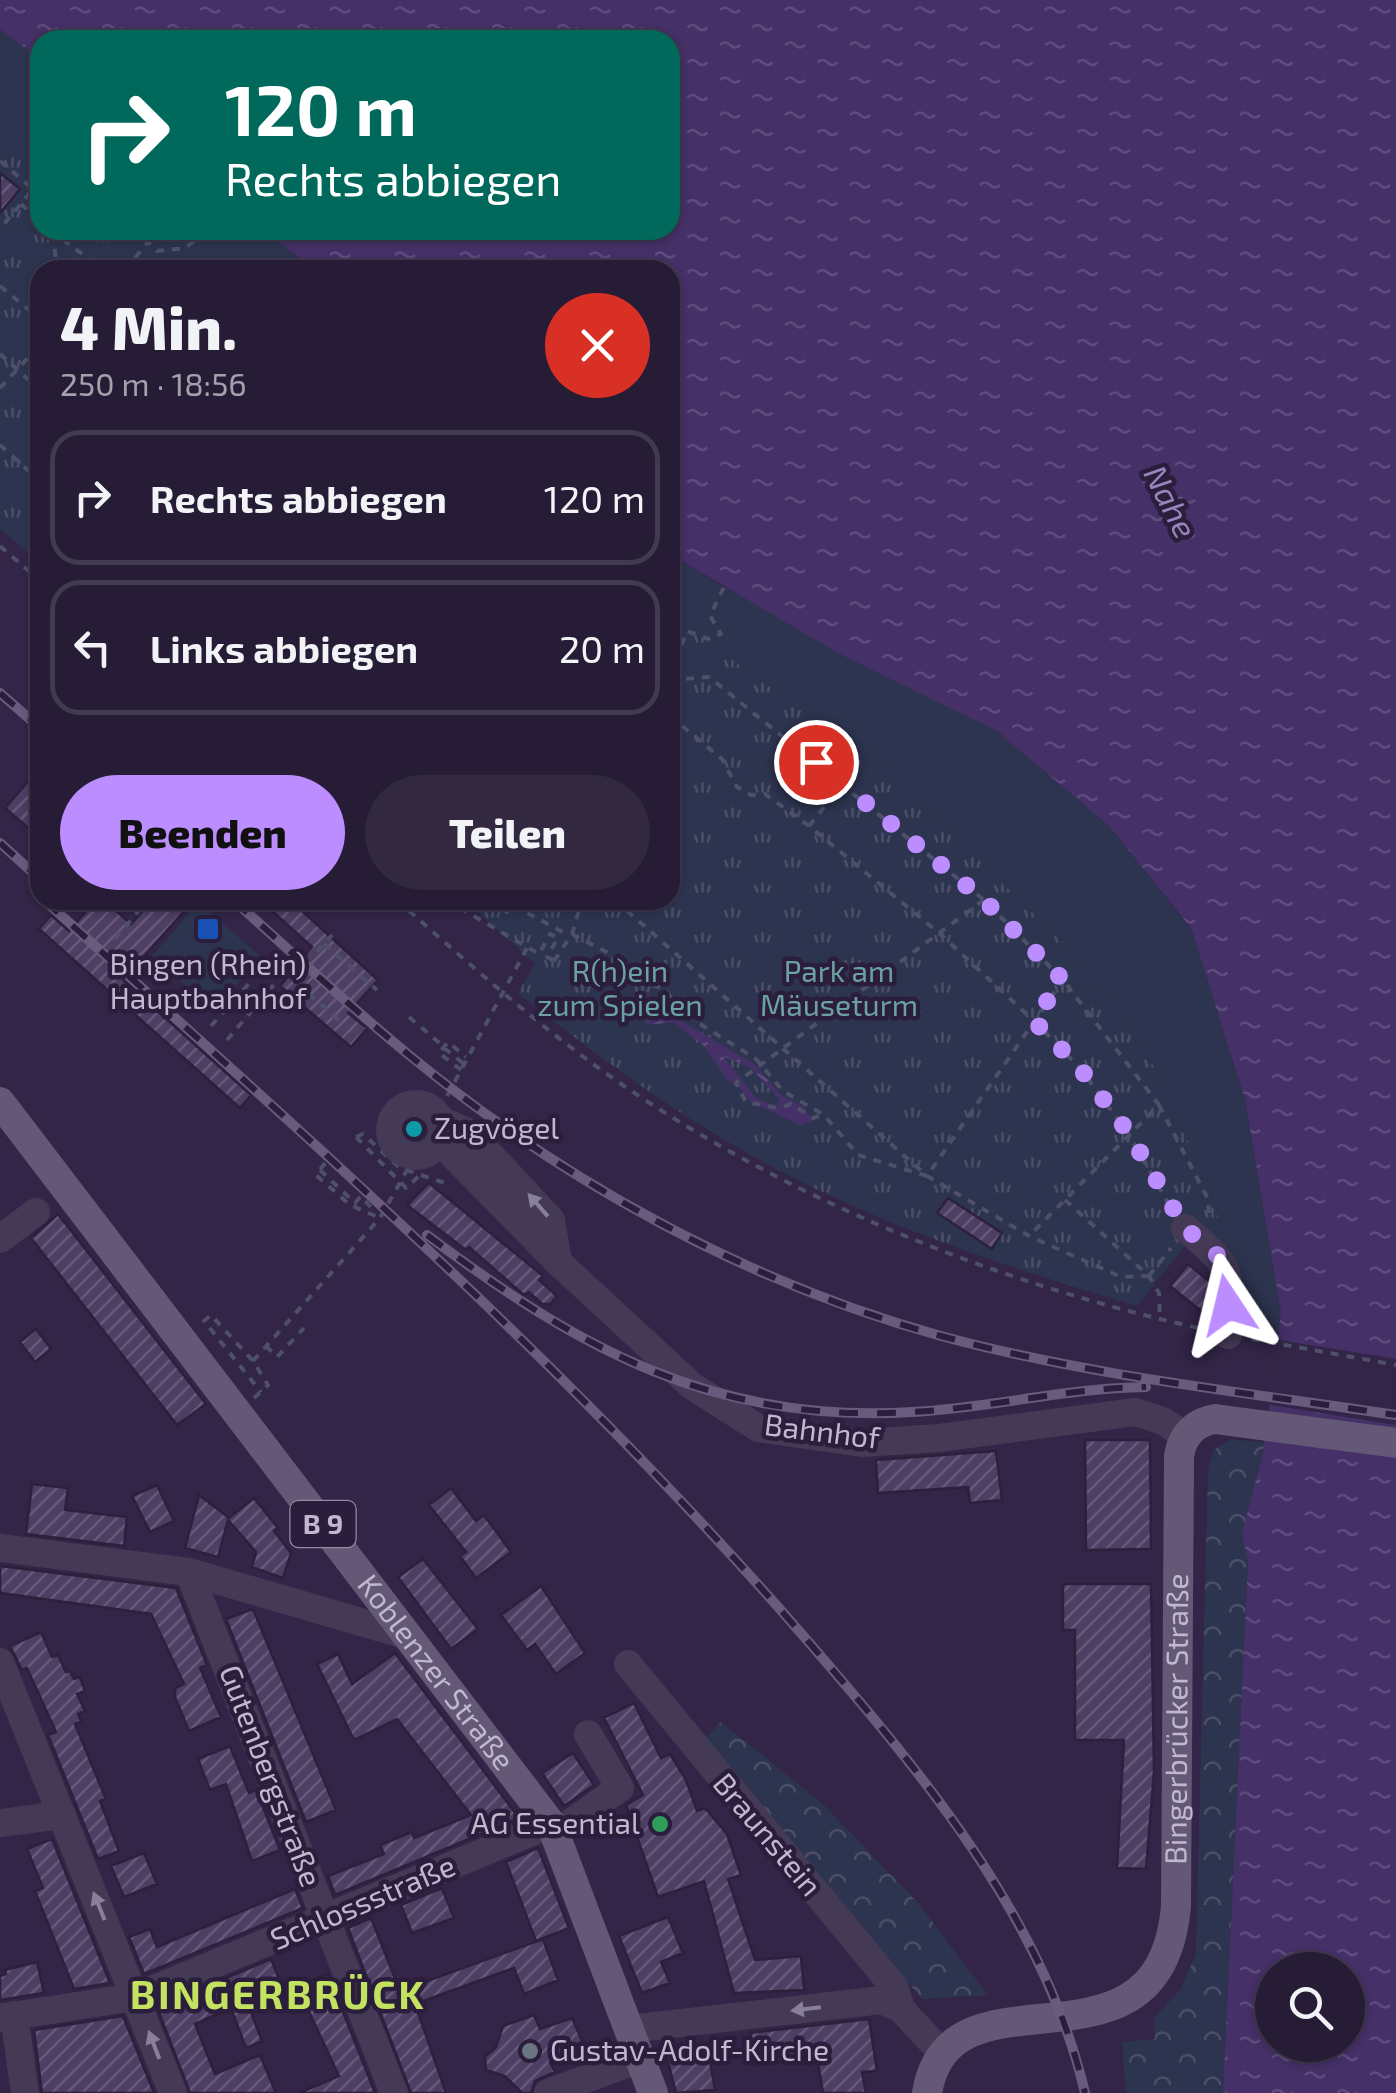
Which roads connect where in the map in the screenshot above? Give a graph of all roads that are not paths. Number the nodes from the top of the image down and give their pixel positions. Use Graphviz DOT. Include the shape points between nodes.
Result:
graph roads {
  1 [pos="0,1102"];
  2 [pos="437,1125"];
  3 [pos="36,1212"];
  4 [pos="1185,1228"];
  5 [pos="0,1239"];
  6 [pos="1228,1335"];
  7 [pos="1186,1436"];
  8 [pos="1396,1443"];
  9 [pos="0,1548"];
  10 [pos="189,1572"];
  11 [pos="409,1636"];
  12 [pos="0,1662"];
  13 [pos="628,1664"];
  14 [pos="588,1734"];
  15 [pos="62,1815"];
  16 [pos="0,1823"];
  17 [pos="553,1828"];
  18 [pos="326,1920"];
  19 [pos="135,1997"];
  20 [pos="902,2009"];
  21 [pos="7,2016"];
  22 [pos="630,2030"];
  23 [pos="942,2053"];
  24 [pos="640,2058"];
  25 [pos="26,2093"];
  26 [pos="173,2093"];
  27 [pos="394,2093"];
  28 [pos="548,2093"];
  29 [pos="652,2093"];
  30 [pos="927,2093"];
  1 -- 11 [label="main road, Koblenzer Straße / B 9"];
  2 -- 7 [label="street, Bahnhof" via="558,1262 692,1386 758,1428 862,1443 1135,1412"];
  3 -- 5 [label="street"];
  4 -- 6 [label="street" via="1223,1260"];
  7 -- 8 [label="main road" via="1208,1420"];
  7 -- 23 [label="main road, Bingerbrücker Straße" via="1179,1456 1174,1930 1168,1959 1154,1983 1118,2010 968,2034"];
  9 -- 10 [label="street"];
  10 -- 11 [label="street"];
  10 -- 18 [label="street, Gutenbergstraße"];
  11 -- 17 [label="main road, Koblenzer Straße / B 9"];
  12 -- 15 [label="street"];
  13 -- 20 [label="street, Braunstein" via="895,1988"];
  14 -- 17 [label="street, Schlossstraße" via="620,1788"];
  15 -- 16 [label="street"];
  19 -- 15 [label="street, one-way"];
  17 -- 18 [label="street, Schlossstraße"];
  17 -- 22 [label="main road, Koblenzer Straße / B 9"];
  18 -- 19 [label="street, Schlossstraße"];
  18 -- 27 [label="street, Gutenbergstraße"];
  19 -- 21 [label="street, Schlossstraße"];
  26 -- 19 [label="street, one-way"];
  20 -- 22 [label="street, one-way" via="882,2000"];
  20 -- 23 [label="street, Braunstein"];
  21 -- 25 [label="street"];
  22 -- 24 [label="main road, Koblenzer Straße / B 9"];
  23 -- 30 [label="main road"];
  24 -- 28 [label="street"];
  24 -- 29 [label="main road, Koblenzer Straße / B 9"];
}
